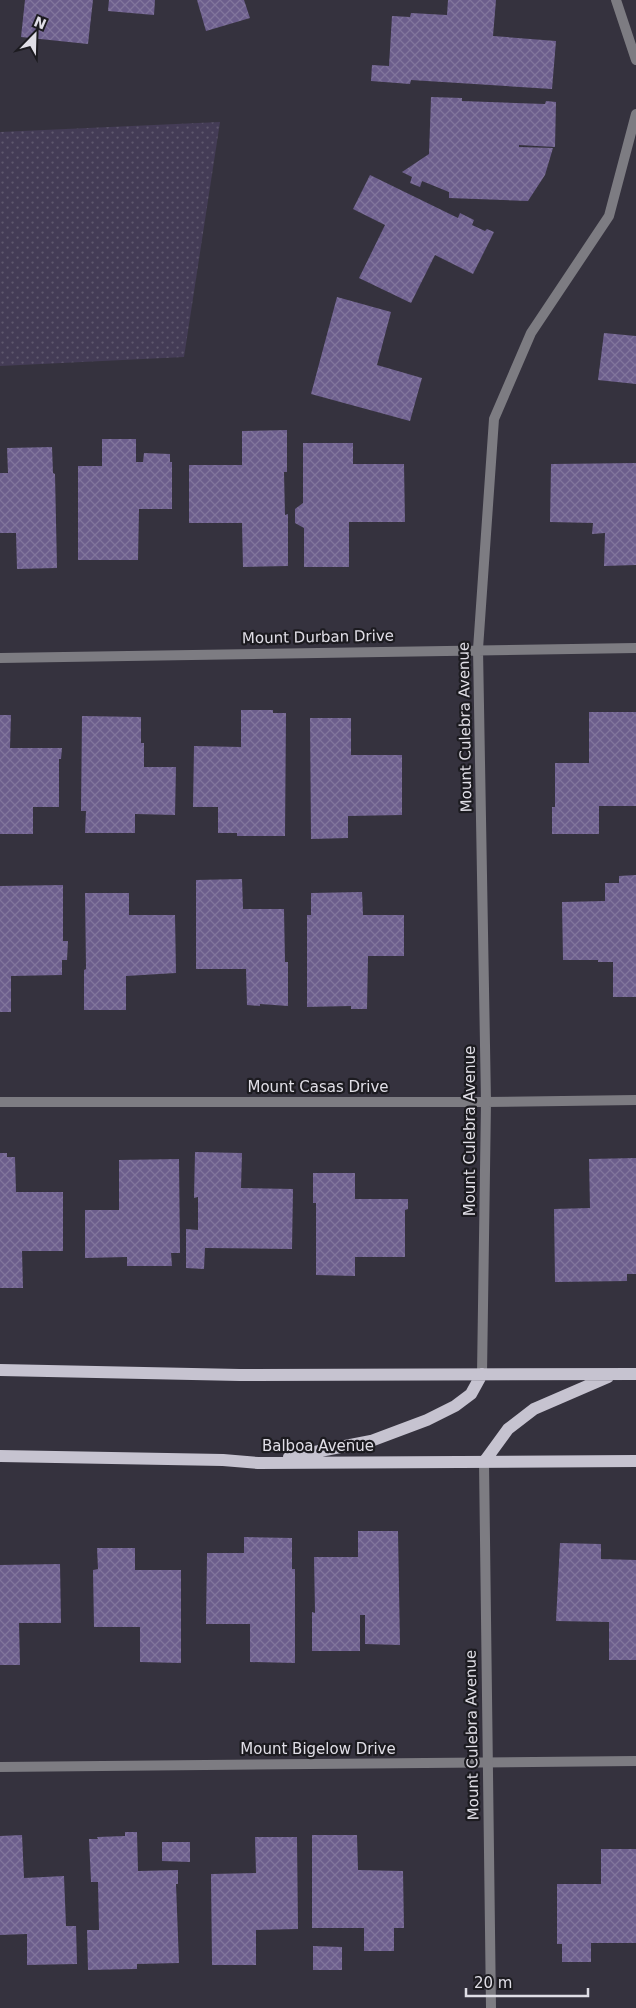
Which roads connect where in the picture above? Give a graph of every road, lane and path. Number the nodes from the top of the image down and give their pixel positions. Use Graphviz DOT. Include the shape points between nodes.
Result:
graph roads {
  1 [pos="616,0"];
  2 [pos="636,60"];
  3 [pos="636,114"];
  4 [pos="636,648"];
  5 [pos="478,649"];
  6 [pos="0,658"];
  7 [pos="636,1100"];
  8 [pos="0,1102"];
  9 [pos="486,1102"];
  10 [pos="0,1370"];
  11 [pos="482,1374"];
  12 [pos="616,1374"];
  13 [pos="636,1374"];
  14 [pos="0,1456"];
  15 [pos="636,1461"];
  16 [pos="484,1462"];
  17 [pos="258,1463"];
  18 [pos="636,1761"];
  19 [pos="487,1763"];
  20 [pos="0,1767"];
  21 [pos="491,2008"];
  1 -- 2 [label="street"];
  3 -- 5 [label="street, Mount Culebra Avenue" via="609,216 531,333 494,419"];
  4 -- 5 [label="street, Mount Durban Drive"];
  5 -- 6 [label="street, Mount Durban Drive"];
  5 -- 9 [label="street, Mount Culebra Avenue"];
  7 -- 9 [label="street, Mount Casas Drive"];
  8 -- 9 [label="street, Mount Casas Drive"];
  9 -- 11 [label="street, Mount Culebra Avenue"];
  10 -- 11 [label="main road" via="240,1375"];
  11 -- 12 [label="main road"];
  11 -- 17 [label="main road" via="470,1394 455,1406 409,1427 371,1441"];
  12 -- 13 [label="main road"];
  12 -- 16 [label="main road" via="534,1409 508,1429"];
  14 -- 17 [label="main road, Balboa Avenue"];
  15 -- 16 [label="main road, Balboa Avenue"];
  16 -- 17 [label="main road, Balboa Avenue"];
  16 -- 19 [label="street, Mount Culebra Avenue"];
  18 -- 19 [label="street, Mount Bigelow Drive"];
  19 -- 20 [label="street, Mount Bigelow Drive"];
  19 -- 21 [label="street, Mount Culebra Avenue"];
}
